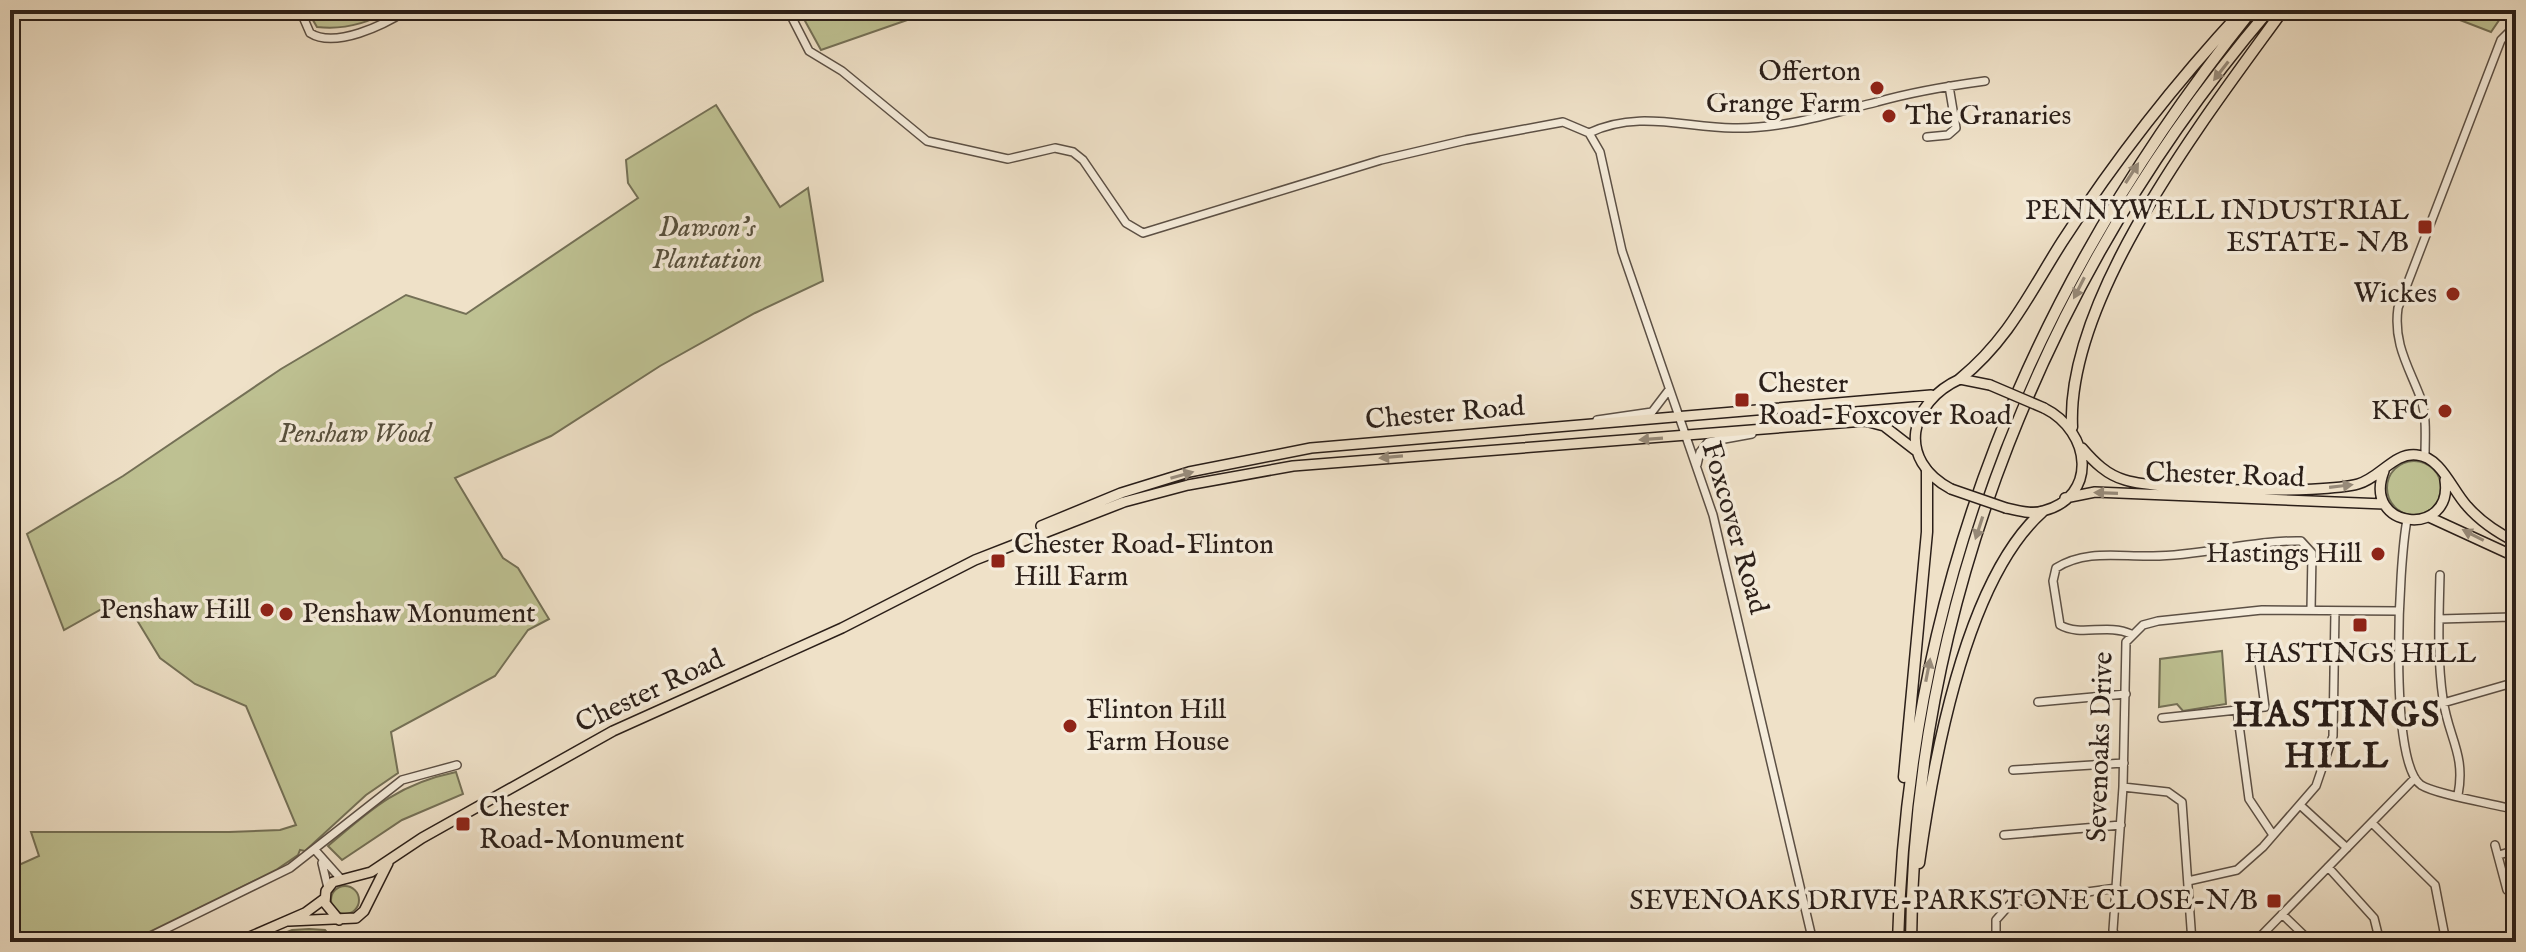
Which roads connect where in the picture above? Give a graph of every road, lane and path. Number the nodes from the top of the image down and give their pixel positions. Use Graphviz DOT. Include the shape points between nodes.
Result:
graph roads {
  1 [pos="26,10"];
  2 [pos="300,10"];
  3 [pos="407,10"];
  4 [pos="788,10"];
  5 [pos="2243,10"];
  6 [pos="2252,10"];
  7 [pos="2269,10"];
  8 [pos="2283,10"];
  9 [pos="10,13"];
  10 [pos="2516,25"];
  11 [pos="1985,81"];
  12 [pos="1949,86"];
  13 [pos="1589,133"];
  14 [pos="1927,137"];
  15 [pos="1960,379"];
  16 [pos="1668,390"];
  17 [pos="1931,395"];
  18 [pos="1679,417"];
  19 [pos="1567,426"];
  20 [pos="2072,427"];
  21 [pos="1770,430"];
  22 [pos="1684,437"];
  23 [pos="2082,448"];
  24 [pos="1915,450"];
  25 [pos="2425,456"];
  26 [pos="1697,468"];
  27 [pos="2384,470"];
  28 [pos="1927,471"];
  29 [pos="2444,477"];
  30 [pos="2065,498"];
  31 [pos="2384,504"];
  32 [pos="2042,512"];
  33 [pos="2429,517"];
  34 [pos="2407,520"];
  35 [pos="2514,540"];
  36 [pos="2516,557"];
  37 [pos="981,558"];
  38 [pos="2440,575"];
  39 [pos="2311,610"];
  40 [pos="2335,611"];
  41 [pos="2399,611"];
  42 [pos="2439,619"];
  43 [pos="2131,634"];
  44 [pos="2514,646"];
  45 [pos="2258,654"];
  46 [pos="2516,673"];
  47 [pos="2516,682"];
  48 [pos="2126,694"];
  49 [pos="2038,702"];
  50 [pos="2443,703"];
  51 [pos="2237,710"];
  52 [pos="2162,718"];
  53 [pos="2124,763"];
  54 [pos="457,765"];
  55 [pos="2013,770"];
  56 [pos="2415,778"];
  57 [pos="2123,787"];
  58 [pos="2458,795"];
  59 [pos="2300,805"];
  60 [pos="2516,810"];
  61 [pos="2372,823"];
  62 [pos="2121,825"];
  63 [pos="2004,835"];
  64 [pos="2273,835"];
  65 [pos="2495,845"];
  66 [pos="2347,848"];
  67 [pos="2516,850"];
  68 [pos="316,851"];
  69 [pos="2499,855"];
  70 [pos="391,859"];
  71 [pos="321,860"];
  72 [pos="1900,867"];
  73 [pos="2328,867"];
  74 [pos="341,879"];
  75 [pos="353,879"];
  76 [pos="2188,881"];
  77 [pos="328,888"];
  78 [pos="2117,888"];
  79 [pos="2516,888"];
  80 [pos="324,899"];
  81 [pos="367,902"];
  82 [pos="2282,914"];
  83 [pos="339,920"];
  84 [pos="289,921"];
  85 [pos="2510,922"];
  86 [pos="1911,923"];
  87 [pos="139,942"];
  88 [pos="238,942"];
  89 [pos="1813,942"];
  90 [pos="1898,942"];
  91 [pos="1911,942"];
  92 [pos="1996,942"];
  93 [pos="2116,942"];
  94 [pos="2192,942"];
  95 [pos="2255,942"];
  96 [pos="2311,942"];
  97 [pos="2380,942"];
  98 [pos="2446,942"];
  99 [pos="2512,942"];
  1 -- 9 [label="street"];
  2 -- 3 [label="street" via="310,33 323,38 371,28"];
  4 -- 13 [label="street" via="809,51 842,71 927,141 1008,159 1055,148 1073,152 1126,223 1143,233 1381,160 1466,140 1563,122"];
  5 -- 15 [label="highway" via="2192,64 2112,170 2007,334"];
  72 -- 6 [label="highway, one-way" via="1914,747 1935,640 1966,526 2013,400 2064,291 2124,185"];
  7 -- 86 [label="highway, one-way" via="2182,122 2114,226 2045,356 2008,444 1978,530 1941,671 1919,801"];
  8 -- 20 [label="highway" via="2160,186 2109,282 2072,389"];
  10 -- 25 [label="street" via="2501,40 2398,308 2397,344 2421,401"];
  11 -- 12 [label="street"];
  12 -- 13 [label="street" via="1774,127 1647,119"];
  12 -- 14 [label="street" via="1956,128 1948,135"];
  13 -- 16 [label="street, Foxcover Road" via="1600,152 1622,251"];
  15 -- 17 [label="main road"];
  15 -- 20 [label="main road, bridge" via="1990,385 2044,408"];
  16 -- 18 [label="street, Foxcover Road"];
  16 -- 19 [label="street" via="1652,412"];
  17 -- 18 [label="main road, Chester Road"];
  17 -- 24 [label="main road" via="1915,433"];
  18 -- 19 [label="main road, Chester Road"];
  18 -- 22 [label="street, Foxcover Road"];
  37 -- 19 [label="main road, Chester Road, one-way" via="1121,493 1259,456"];
  20 -- 23 [label="main road"];
  21 -- 22 [label="main road, Chester Road"];
  21 -- 24 [label="main road, Chester Road" via="1865,421 1884,426"];
  21 -- 26 [label="street" via="1708,442"];
  22 -- 26 [label="street, Foxcover Road"];
  22 -- 37 [label="main road, Chester Road, one-way" via="1256,471 1124,502"];
  23 -- 27 [label="main road, Chester Road, one-way" via="2113,476 2139,483 2328,488 2358,484"];
  23 -- 30 [label="main road" via="2079,478"];
  24 -- 28 [label="main road"];
  25 -- 27 [label="main road, Chester Road" via="2407,455"];
  25 -- 29 [label="main road"];
  26 -- 89 [label="street, Foxcover Road" via="1717,529"];
  27 -- 31 [label="main road"];
  28 -- 32 [label="main road, bridge" via="1951,489 2006,508"];
  28 -- 72 [label="highway" via="1927,532 1900,812"];
  29 -- 33 [label="main road" via="2442,504"];
  29 -- 35 [label="main road" via="2466,506"];
  31 -- 30 [label="main road, Chester Road, one-way" via="2095,492"];
  30 -- 32 [label="main road"];
  31 -- 34 [label="main road"];
  32 -- 86 [label="highway" via="2009,549 1952,696 1928,802"];
  33 -- 34 [label="main road"];
  36 -- 33 [label="main road, one-way"];
  34 -- 41 [label="street"];
  37 -- 70 [label="main road, Chester Road" via="842,628 613,731"];
  38 -- 42 [label="street"];
  39 -- 40 [label="street, Sevenoaks Drive"];
  39 -- 43 [label="street, Sevenoaks Drive" via="2158,621"];
  39 -- 43 [label="street" via="2312,553 2301,541 2153,557 2109,553 2056,568 2060,625 2074,630 2117,628"];
  40 -- 41 [label="street, Sevenoaks Drive"];
  40 -- 59 [label="street" via="2333,736 2316,786"];
  41 -- 56 [label="street" via="2398,676"];
  42 -- 44 [label="street" via="2512,617"];
  42 -- 50 [label="street"];
  43 -- 48 [label="street, Sevenoaks Drive" via="2124,661"];
  44 -- 46 [label="street"];
  45 -- 51 [label="street" via="2265,707"];
  47 -- 50 [label="street"];
  48 -- 49 [label="street"];
  48 -- 53 [label="street, Sevenoaks Drive"];
  50 -- 58 [label="street" via="2462,763"];
  51 -- 52 [label="street"];
  51 -- 64 [label="street" via="2249,799"];
  53 -- 55 [label="street"];
  53 -- 57 [label="street, Sevenoaks Drive"];
  54 -- 68 [label="street" via="416,774 389,787"];
  56 -- 58 [label="street" via="2422,786"];
  56 -- 61 [label="street"];
  57 -- 62 [label="street, Sevenoaks Drive"];
  57 -- 76 [label="street" via="2168,792 2182,802"];
  58 -- 60 [label="street"];
  59 -- 64 [label="street"];
  59 -- 66 [label="street"];
  61 -- 66 [label="street"];
  61 -- 98 [label="street" via="2435,885"];
  62 -- 63 [label="street"];
  62 -- 78 [label="street, Sevenoaks Drive"];
  64 -- 76 [label="street" via="2237,870"];
  65 -- 69 [label="street"];
  66 -- 73 [label="street"];
  67 -- 69 [label="street"];
  68 -- 71 [label="street"];
  68 -- 87 [label="street" via="271,880"];
  69 -- 79 [label="street" via="2507,890"];
  70 -- 75 [label="main road"];
  70 -- 81 [label="main road, Chester Road"];
  71 -- 74 [label="street"];
  71 -- 77 [label="street"];
  72 -- 90 [label="highway"];
  73 -- 82 [label="street"];
  73 -- 97 [label="street" via="2374,918"];
  74 -- 75 [label="main road"];
  74 -- 77 [label="main road"];
  75 -- 81 [label="main road" via="363,886"];
  76 -- 94 [label="street"];
  77 -- 80 [label="main road"];
  78 -- 92 [label="street" via="2012,902 1996,920"];
  78 -- 93 [label="street, Sevenoaks Drive"];
  80 -- 83 [label="main road"];
  80 -- 84 [label="main road"];
  81 -- 83 [label="main road" via="356,918"];
  82 -- 95 [label="street"];
  82 -- 96 [label="street"];
  83 -- 84 [label="main road"];
  84 -- 88 [label="main road"];
  85 -- 99 [label="street"];
  86 -- 91 [label="highway"];
}
